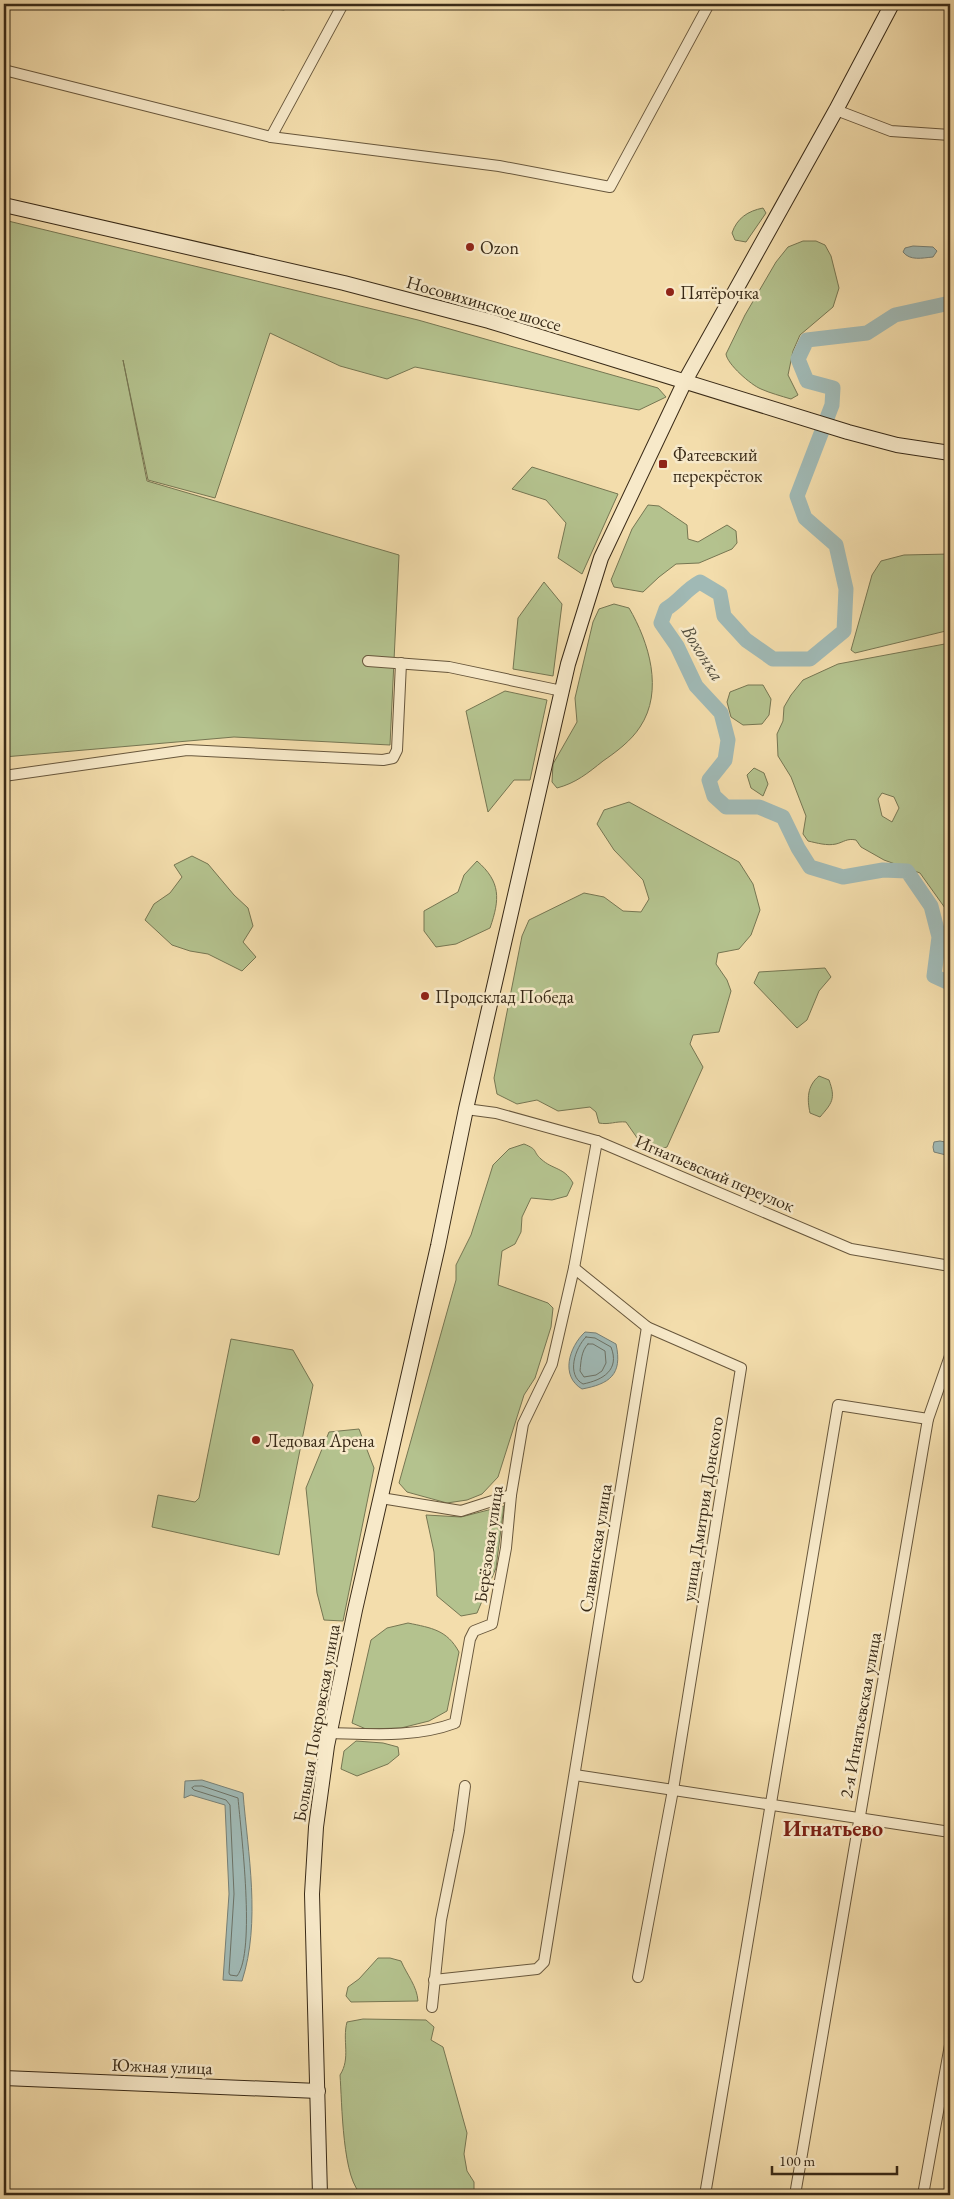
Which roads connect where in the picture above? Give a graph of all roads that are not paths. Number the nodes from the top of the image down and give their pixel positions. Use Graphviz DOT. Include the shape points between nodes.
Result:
graph roads {
  1 [pos="342,4"];
  2 [pos="709,4"];
  3 [pos="892,4"];
  4 [pos="4,70"];
  5 [pos="836,110"];
  6 [pos="950,135"];
  7 [pos="271,137"];
  8 [pos="4,205"];
  9 [pos="685,381"];
  10 [pos="950,453"];
  11 [pos="368,661"];
  12 [pos="401,663"];
  13 [pos="562,691"];
  14 [pos="4,776"];
  15 [pos="466,1109"];
  16 [pos="598,1141"];
  17 [pos="950,1266"];
  18 [pos="574,1268"];
  19 [pos="647,1327"];
  20 [pos="950,1356"];
  21 [pos="928,1419"];
  22 [pos="512,1495"];
  23 [pos="381,1498"];
  24 [pos="329,1733"];
  25 [pos="575,1775"];
  26 [pos="465,1786"];
  27 [pos="673,1790"];
  28 [pos="770,1805"];
  29 [pos="859,1820"];
  30 [pos="950,1832"];
  31 [pos="638,1977"];
  32 [pos="434,1980"];
  33 [pos="432,2007"];
  34 [pos="950,2045"];
  35 [pos="4,2078"];
  36 [pos="318,2091"];
  37 [pos="320,2195"];
  38 [pos="705,2195"];
  39 [pos="795,2195"];
  40 [pos="924,2195"];
  1 -- 7 [label="street"];
  2 -- 7 [label="street" via="610,187 499,166"];
  3 -- 5 [label="main road, Большая Покровская улица"];
  4 -- 7 [label="street"];
  5 -- 6 [label="street" via="891,131"];
  5 -- 9 [label="main road, Большая Покровская улица"];
  8 -- 9 [label="main road, Носовихинское шоссе" via="344,284 490,322"];
  9 -- 10 [label="main road, Носовихинское шоссе" via="848,432 897,445"];
  9 -- 13 [label="main road, Большая Покровская улица" via="601,558"];
  11 -- 12 [label="street"];
  12 -- 13 [label="street" via="449,667"];
  12 -- 14 [label="street" via="397,750 393,758 187,750"];
  13 -- 15 [label="main road, Большая Покровская улица"];
  15 -- 16 [label="street, Игнатьевский переулок" via="496,1113"];
  15 -- 23 [label="main road, Большая Покровская улица"];
  16 -- 17 [label="street, Игнатьевский переулок" via="852,1248"];
  16 -- 18 [label="street"];
  18 -- 19 [label="street, улица Дмитрия Донского"];
  18 -- 22 [label="street, Берёзовая улица" via="552,1364 523,1424"];
  19 -- 25 [label="street, Славянская улица"];
  19 -- 27 [label="street, улица Дмитрия Донского" via="741,1368"];
  20 -- 21 [label="street, 2-я Игнатьевская улица"];
  21 -- 28 [label="street" via="838,1406"];
  21 -- 29 [label="street, 2-я Игнатьевская улица"];
  22 -- 23 [label="street" via="460,1511"];
  22 -- 24 [label="street, Берёзовая улица" via="492,1624 474,1631 470,1639 455,1723 404,1734"];
  23 -- 24 [label="main road, Большая Покровская улица"];
  24 -- 36 [label="main road, Большая Покровская улица" via="317,1818 312,1894"];
  25 -- 27 [label="street"];
  25 -- 32 [label="street, Славянская улица" via="542,1966"];
  26 -- 32 [label="street" via="441,1920"];
  27 -- 28 [label="street"];
  27 -- 31 [label="street, улица Дмитрия Донского"];
  28 -- 29 [label="street"];
  28 -- 38 [label="street"];
  29 -- 30 [label="street"];
  29 -- 39 [label="street, 2-я Игнатьевская улица"];
  32 -- 33 [label="street"];
  34 -- 40 [label="street"];
  35 -- 36 [label="main road, Южная улица"];
  36 -- 37 [label="main road, Большая Покровская улица"];
}
